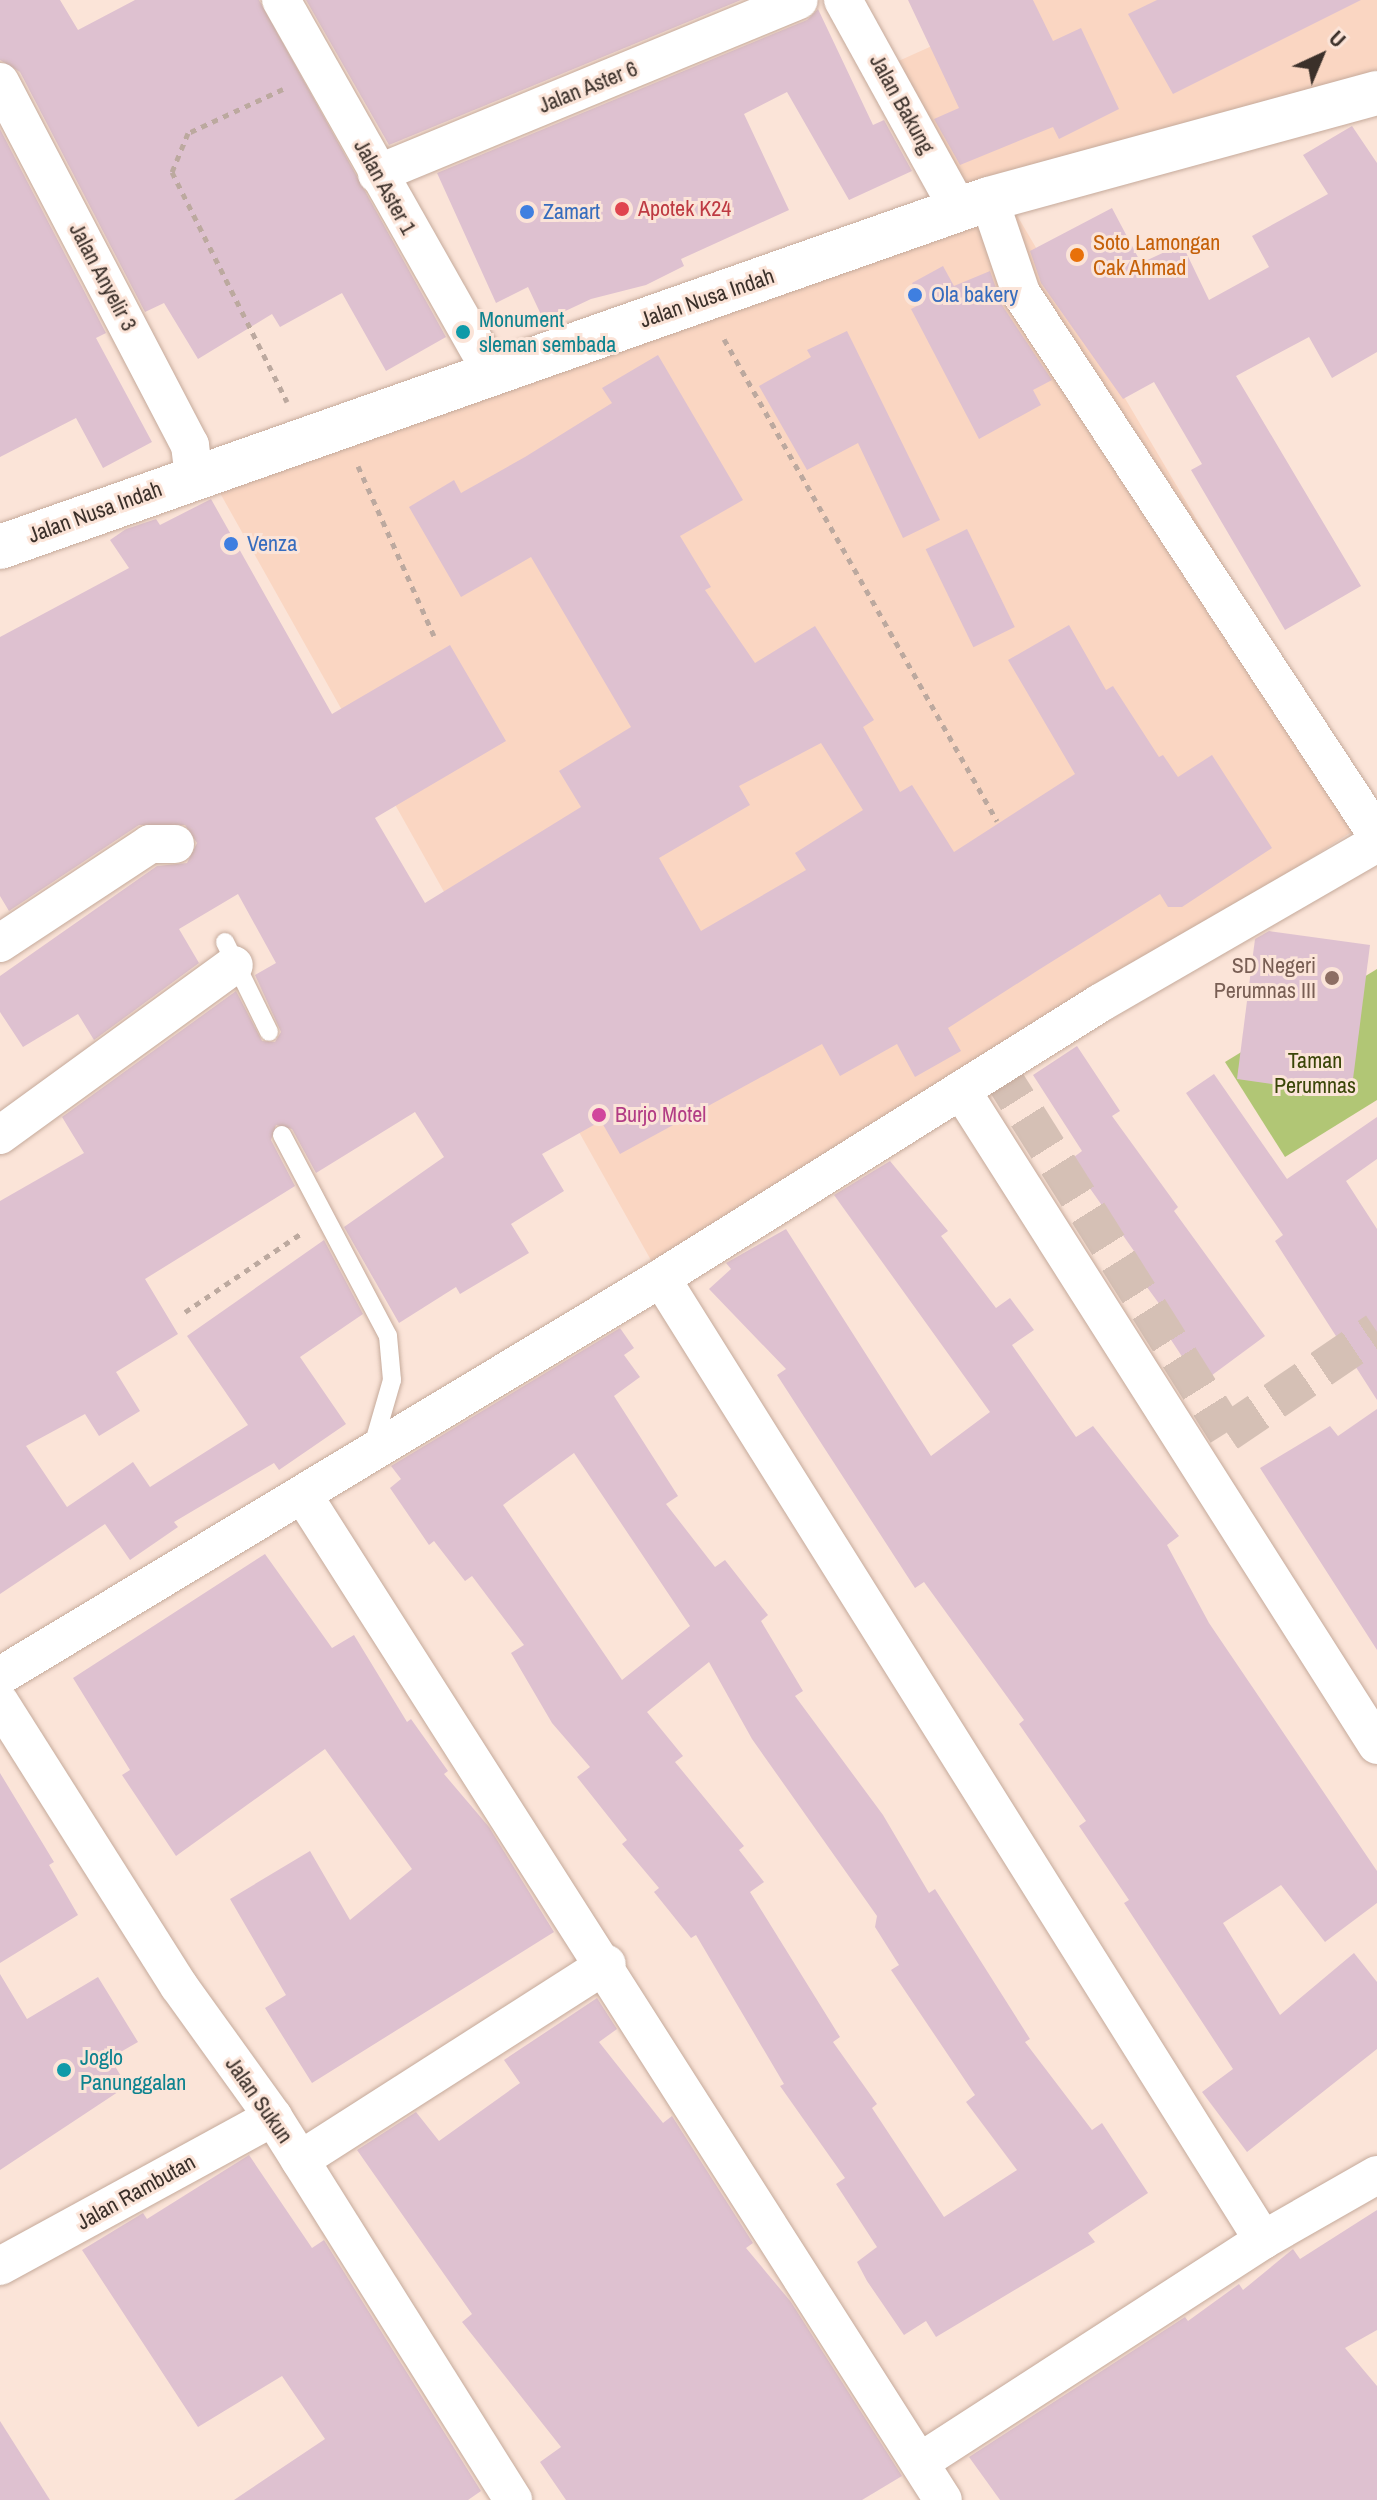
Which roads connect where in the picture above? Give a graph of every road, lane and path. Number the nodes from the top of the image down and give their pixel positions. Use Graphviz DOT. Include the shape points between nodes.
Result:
graph roads {
  1 [pos="799,0"];
  2 [pos="843,0"];
  3 [pos="295,4"];
  4 [pos="319,68"];
  5 [pos="0,82"];
  6 [pos="1377,93"];
  7 [pos="377,174"];
  8 [pos="974,204"];
  9 [pos="701,300"];
  10 [pos="492,373"];
  11 [pos="323,432"];
  12 [pos="194,477"];
  13 [pos="2,538"];
  14 [pos="434,636"];
  15 [pos="997,821"];
  16 [pos="1377,835"];
  17 [pos="1377,843"];
  18 [pos="175,844"];
  19 [pos="3,934"];
  20 [pos="230,953"];
  21 [pos="269,1032"];
  22 [pos="961,1090"];
  23 [pos="0,1135"];
  24 [pos="282,1135"];
  25 [pos="324,1218"];
  26 [pos="661,1278"];
  27 [pos="185,1312"];
  28 [pos="370,1455"];
  29 [pos="303,1495"];
  30 [pos="0,1676"];
  31 [pos="0,1703"];
  32 [pos="1377,1745"];
  33 [pos="607,1964"];
  34 [pos="273,2117"];
  35 [pos="300,2160"];
  36 [pos="1377,2175"];
  37 [pos="1263,2240"];
  38 [pos="0,2266"];
  39 [pos="920,2462"];
  40 [pos="513,2500"];
  41 [pos="943,2500"];
  1 -- 7 [label="street, Jalan Aster 6"];
  2 -- 8 [label="street, Jalan Bakung"];
  3 -- 4 [label="street, Jalan Aster 1"];
  4 -- 7 [label="street, Jalan Aster 1"];
  4 -- 11 [label="path" via="188,133 172,172"];
  5 -- 12 [label="street, Jalan Anyelir 3" via="190,445"];
  6 -- 8 [label="main road, Jalan Nusa Indah"];
  7 -- 10 [label="street, Jalan Aster 1"];
  8 -- 9 [label="main road, Jalan Nusa Indah"];
  8 -- 16 [label="street, Jalan Bakung" via="1021,293"];
  9 -- 10 [label="main road, Jalan Nusa Indah"];
  9 -- 15 [label="path"];
  10 -- 11 [label="main road, Jalan Nusa Indah"];
  11 -- 12 [label="main road, Jalan Nusa Indah"];
  11 -- 14 [label="path"];
  12 -- 13 [label="main road, Jalan Nusa Indah"];
  17 -- 22 [label="street"];
  18 -- 19 [label="street" via="150,844"];
  20 -- 21 [label="lane"];
  20 -- 23 [label="street"];
  22 -- 26 [label="street"];
  22 -- 32 [label="street"];
  24 -- 25 [label="lane"];
  25 -- 27 [label="path"];
  25 -- 28 [label="lane" via="388,1336 392,1380"];
  26 -- 28 [label="street"];
  26 -- 37 [label="street"];
  28 -- 29 [label="street"];
  29 -- 30 [label="street"];
  29 -- 33 [label="street"];
  31 -- 34 [label="street, Jalan Sukun" via="179,1986"];
  33 -- 35 [label="street"];
  33 -- 39 [label="street"];
  34 -- 35 [label="street, Jalan Sukun"];
  34 -- 38 [label="street, Jalan Rambutan"];
  35 -- 40 [label="street, Jalan Sukun"];
  36 -- 37 [label="street"];
  37 -- 39 [label="street"];
  39 -- 41 [label="street"];
}
